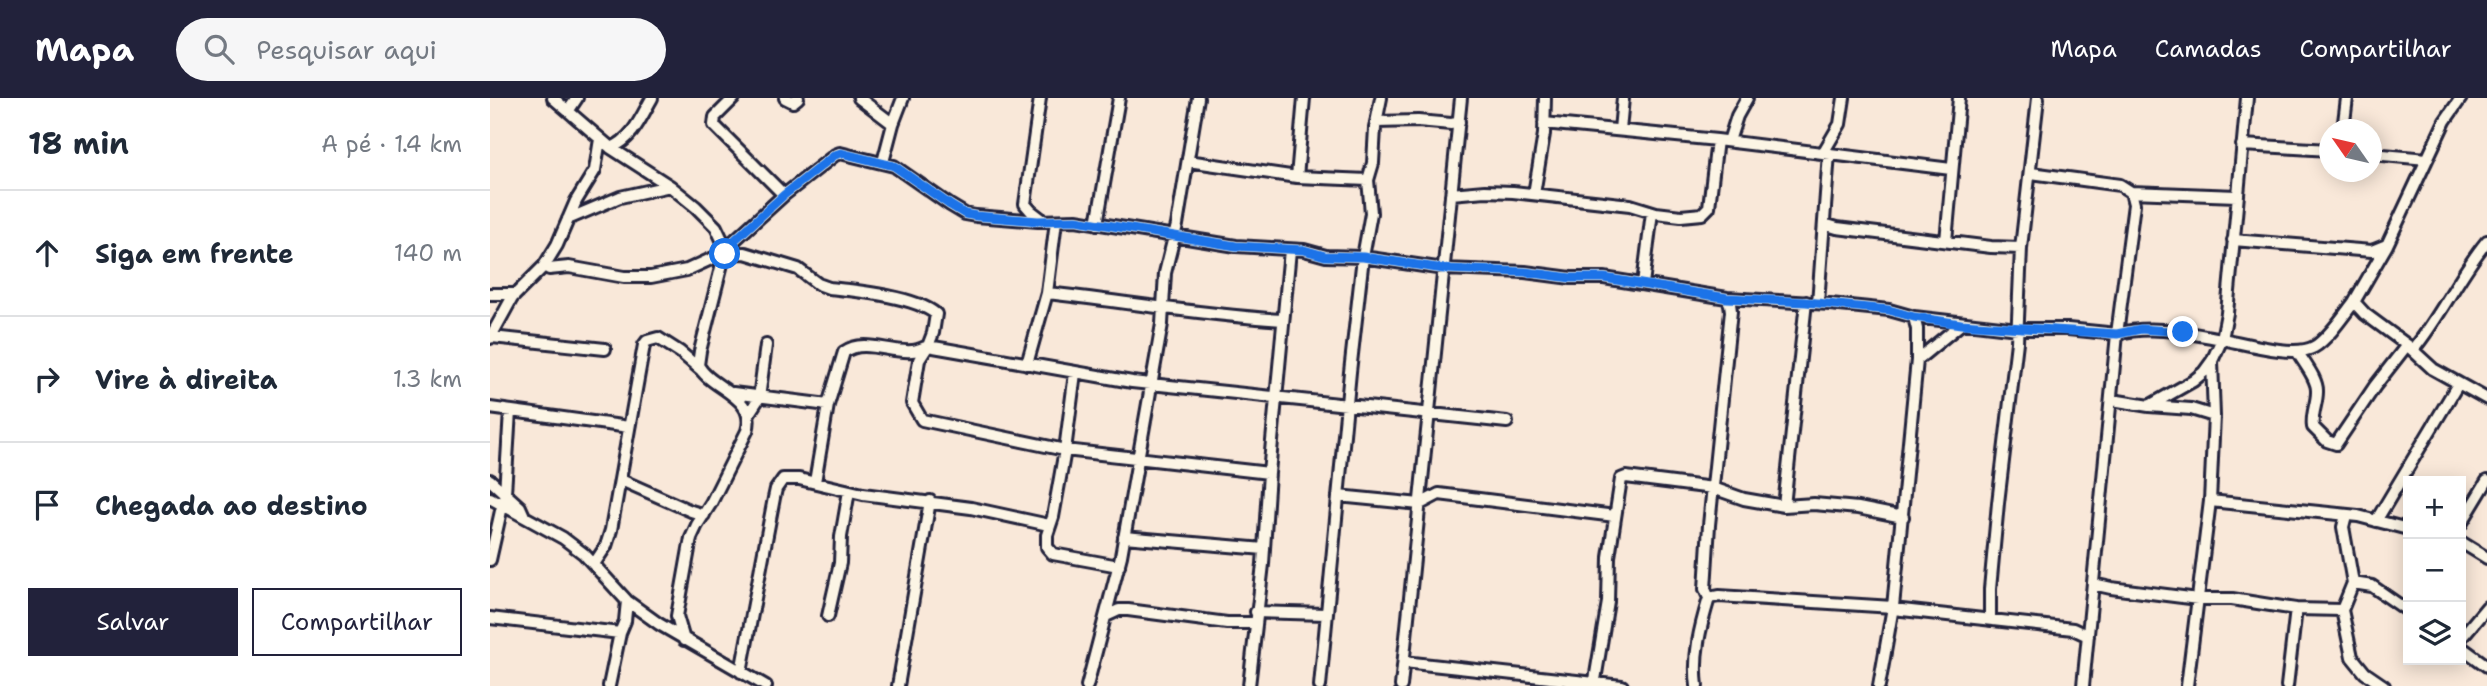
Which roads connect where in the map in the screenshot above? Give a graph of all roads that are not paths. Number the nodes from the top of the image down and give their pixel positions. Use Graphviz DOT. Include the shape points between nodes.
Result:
graph roads {
  1 [pos="553,98"];
  2 [pos="577,98"];
  3 [pos="652,98"];
  4 [pos="734,98"];
  5 [pos="785,98"];
  6 [pos="798,98"];
  7 [pos="859,98"];
  8 [pos="903,98"];
  9 [pos="1040,98"];
  10 [pos="1119,98"];
  11 [pos="1198,98"];
  12 [pos="1304,98"];
  13 [pos="1381,98"];
  14 [pos="1461,98"];
  15 [pos="1545,98"];
  16 [pos="1623,98"];
  17 [pos="1747,98"];
  18 [pos="1844,98"];
  19 [pos="1959,98"];
  20 [pos="2038,98"];
  21 [pos="2247,98"];
  22 [pos="2347,98"];
  23 [pos="2461,98"];
  24 [pos="569,110"];
  25 [pos="2344,119"];
  26 [pos="1376,122"];
  27 [pos="1544,123"];
  28 [pos="893,124"];
  29 [pos="1456,126"];
  30 [pos="1620,130"];
  31 [pos="600,139"];
  32 [pos="1717,140"];
  33 [pos="1729,141"];
  34 [pos="2242,145"];
  35 [pos="611,148"];
  36 [pos="2319,149"];
  37 [pos="1826,153"];
  38 [pos="2382,155"];
  39 [pos="2427,159"];
  40 [pos="1188,161"];
  41 [pos="883,162"];
  42 [pos="1951,169"];
  43 [pos="2031,173"];
  44 [pos="1297,177"];
  45 [pos="1368,180"];
  46 [pos="670,186"];
  47 [pos="2131,192"];
  48 [pos="1451,194"];
  49 [pos="1534,194"];
  50 [pos="784,195"];
  51 [pos="2237,196"];
  52 [pos="1025,204"];
  53 [pos="1652,212"];
  54 [pos="568,219"];
  55 [pos="1011,219"];
  56 [pos="1050,221"];
  57 [pos="1097,224"];
  58 [pos="1824,224"];
  59 [pos="1174,236"];
  60 [pos="737,239"];
  61 [pos="2233,240"];
  62 [pos="1946,241"];
  63 [pos="2487,241"];
  64 [pos="2021,248"];
  65 [pos="1290,250"];
  66 [pos="725,251"];
  67 [pos="745,253"];
  68 [pos="2375,256"];
  69 [pos="1363,257"];
  70 [pos="544,266"];
  71 [pos="1444,269"];
  72 [pos="1643,284"];
  73 [pos="1047,293"];
  74 [pos="515,294"];
  75 [pos="490,295"];
  76 [pos="1727,298"];
  77 [pos="2354,302"];
  78 [pos="1812,303"];
  79 [pos="1162,309"];
  80 [pos="2365,314"];
  81 [pos="1914,317"];
  82 [pos="1283,320"];
  83 [pos="2340,321"];
  84 [pos="1961,324"];
  85 [pos="2018,329"];
  86 [pos="2117,334"];
  87 [pos="491,337"];
  88 [pos="2222,340"];
  89 [pos="766,345"];
  90 [pos="928,346"];
  91 [pos="2410,347"];
  92 [pos="605,349"];
  93 [pos="2297,351"];
  94 [pos="1917,360"];
  95 [pos="2212,361"];
  96 [pos="1027,364"];
  97 [pos="700,369"];
  98 [pos="1075,373"];
  99 [pos="1151,383"];
  100 [pos="2458,384"];
  101 [pos="733,393"];
  102 [pos="1278,397"];
  103 [pos="759,398"];
  104 [pos="2487,399"];
  105 [pos="2112,400"];
  106 [pos="828,405"];
  107 [pos="2149,406"];
  108 [pos="1348,407"];
  109 [pos="490,408"];
  110 [pos="510,411"];
  111 [pos="1430,413"];
  112 [pos="748,415"];
  113 [pos="2214,416"];
  114 [pos="1507,422"];
  115 [pos="629,427"];
  116 [pos="1065,450"];
  117 [pos="1138,460"];
  118 [pos="1269,472"];
  119 [pos="490,480"];
  120 [pos="621,480"];
  121 [pos="2487,481"];
  122 [pos="815,482"];
  123 [pos="1713,488"];
  124 [pos="849,491"];
  125 [pos="505,493"];
  126 [pos="1338,496"];
  127 [pos="490,498"];
  128 [pos="930,501"];
  129 [pos="2210,501"];
  130 [pos="1420,504"];
  131 [pos="501,506"];
  132 [pos="1784,506"];
  133 [pos="691,511"];
  134 [pos="704,515"];
  135 [pos="2346,515"];
  136 [pos="524,516"];
  137 [pos="1615,516"];
  138 [pos="2466,516"];
  139 [pos="1903,517"];
  140 [pos="2376,522"];
  141 [pos="1049,525"];
  142 [pos="2403,528"];
  143 [pos="694,530"];
  144 [pos="1124,537"];
  145 [pos="2466,545"];
  146 [pos="1264,549"];
  147 [pos="2487,558"];
  148 [pos="490,560"];
  149 [pos="594,564"];
  150 [pos="1119,566"];
  151 [pos="2353,583"];
  152 [pos="2093,584"];
  153 [pos="2111,588"];
  154 [pos="1714,597"];
  155 [pos="2092,597"];
  156 [pos="2198,599"];
  157 [pos="627,601"];
  158 [pos="1110,601"];
  159 [pos="2487,607"];
  160 [pos="1893,608"];
  161 [pos="2403,608"];
  162 [pos="2297,609"];
  163 [pos="1119,610"];
  164 [pos="2342,610"];
  165 [pos="2090,613"];
  166 [pos="1326,614"];
  167 [pos="828,615"];
  168 [pos="677,616"];
  169 [pos="1106,616"];
  170 [pos="490,618"];
  171 [pos="1256,618"];
  172 [pos="1990,620"];
  173 [pos="625,621"];
  174 [pos="655,622"];
  175 [pos="2073,629"];
  176 [pos="2466,632"];
  177 [pos="620,633"];
  178 [pos="2088,636"];
  179 [pos="684,640"];
  180 [pos="2466,651"];
  181 [pos="1404,662"];
  182 [pos="2487,666"];
  183 [pos="741,673"];
  184 [pos="1595,684"];
  185 [pos="2378,684"];
  186 [pos="609,686"];
  187 [pos="766,686"];
  188 [pos="898,686"];
  189 [pos="1087,686"];
  190 [pos="1250,686"];
  191 [pos="1320,686"];
  192 [pos="1401,686"];
  193 [pos="1622,686"];
  194 [pos="1697,686"];
  195 [pos="1879,686"];
  196 [pos="2083,686"];
  197 [pos="2187,686"];
  198 [pos="2287,686"];
  1 -- 24 [label="street"];
  2 -- 24 [label="street"];
  3 -- 35 [label="street" via="629,136"];
  4 -- 50 [label="street" via="715,117 714,125"];
  5 -- 6 [label="street" via="793,103"];
  7 -- 28 [label="street"];
  8 -- 28 [label="street"];
  9 -- 52 [label="street"];
  10 -- 57 [label="street"];
  11 -- 40 [label="street"];
  12 -- 44 [label="street"];
  13 -- 26 [label="street"];
  14 -- 29 [label="street"];
  15 -- 27 [label="street"];
  16 -- 30 [label="street"];
  17 -- 33 [label="street"];
  18 -- 37 [label="street" via="1840,124"];
  19 -- 42 [label="street"];
  20 -- 43 [label="street"];
  21 -- 34 [label="street"];
  22 -- 25 [label="street"];
  23 -- 39 [label="street"];
  24 -- 31 [label="street"];
  26 -- 29 [label="street"];
  26 -- 45 [label="street"];
  27 -- 30 [label="street"];
  27 -- 49 [label="street"];
  28 -- 41 [label="street"];
  29 -- 48 [label="street"];
  30 -- 32 [label="street"];
  31 -- 35 [label="street"];
  31 -- 54 [label="street" via="595,170"];
  32 -- 33 [label="street"];
  32 -- 53 [label="street" via="1706,212 1681,216"];
  33 -- 37 [label="street"];
  34 -- 36 [label="street"];
  34 -- 51 [label="street"];
  35 -- 46 [label="street"];
  37 -- 42 [label="street"];
  37 -- 58 [label="street"];
  38 -- 39 [label="street"];
  39 -- 68 [label="street" via="2388,245"];
  40 -- 44 [label="street"];
  40 -- 59 [label="street"];
  41 -- 50 [label="street" via="835,155"];
  41 -- 55 [label="street" via="965,214"];
  42 -- 62 [label="street"];
  43 -- 47 [label="street" via="2120,185"];
  43 -- 64 [label="street"];
  44 -- 45 [label="street"];
  45 -- 69 [label="street" via="1371,214"];
  46 -- 54 [label="street" via="620,197"];
  46 -- 66 [label="street" via="716,227"];
  47 -- 51 [label="street"];
  47 -- 86 [label="street" via="2134,204"];
  48 -- 49 [label="street"];
  48 -- 71 [label="street"];
  49 -- 53 [label="street" via="1630,205"];
  50 -- 60 [label="street"];
  51 -- 61 [label="street"];
  52 -- 55 [label="street"];
  52 -- 56 [label="street"];
  53 -- 72 [label="street"];
  54 -- 70 [label="street"];
  55 -- 56 [label="street"];
  56 -- 57 [label="street"];
  56 -- 73 [label="street"];
  57 -- 59 [label="street"];
  58 -- 62 [label="street"];
  58 -- 78 [label="street"];
  59 -- 65 [label="street"];
  59 -- 79 [label="street"];
  60 -- 66 [label="street"];
  60 -- 67 [label="street"];
  61 -- 68 [label="street"];
  61 -- 88 [label="street"];
  62 -- 64 [label="street"];
  63 -- 91 [label="street" via="2428,332"];
  64 -- 85 [label="street"];
  65 -- 69 [label="street"];
  65 -- 82 [label="street"];
  66 -- 67 [label="street"];
  66 -- 70 [label="street" via="687,270 650,276"];
  66 -- 97 [label="street" via="700,351"];
  67 -- 90 [label="street" via="798,269 829,288 911,301 931,309 936,314"];
  68 -- 77 [label="street"];
  69 -- 71 [label="street"];
  69 -- 108 [label="street"];
  70 -- 74 [label="street"];
  71 -- 72 [label="street"];
  71 -- 111 [label="street"];
  72 -- 76 [label="street"];
  73 -- 79 [label="street"];
  73 -- 96 [label="street"];
  74 -- 75 [label="street"];
  74 -- 87 [label="street"];
  76 -- 78 [label="street"];
  76 -- 123 [label="street" via="1731,311"];
  77 -- 80 [label="street"];
  77 -- 83 [label="street"];
  78 -- 81 [label="street" via="1889,310"];
  78 -- 132 [label="street"];
  79 -- 82 [label="street"];
  79 -- 99 [label="street"];
  80 -- 83 [label="street"];
  80 -- 91 [label="street"];
  81 -- 84 [label="street"];
  81 -- 94 [label="street"];
  82 -- 102 [label="street"];
  83 -- 93 [label="street" via="2314,347"];
  84 -- 85 [label="street"];
  84 -- 94 [label="street"];
  85 -- 86 [label="street"];
  85 -- 172 [label="street"];
  86 -- 88 [label="street" via="2141,329"];
  86 -- 105 [label="street"];
  87 -- 92 [label="street"];
  88 -- 93 [label="street"];
  88 -- 95 [label="street"];
  89 -- 103 [label="street"];
  90 -- 96 [label="street"];
  90 -- 106 [label="street" via="913,351 849,348 841,357"];
  90 -- 116 [label="street" via="919,360 912,403 922,420"];
  91 -- 93 [label="street" via="2375,386 2336,444 2313,427 2318,393"];
  91 -- 100 [label="street"];
  94 -- 139 [label="street"];
  95 -- 107 [label="street" via="2193,381"];
  95 -- 113 [label="street"];
  96 -- 98 [label="street"];
  97 -- 101 [label="street"];
  97 -- 115 [label="street" via="658,338 647,341"];
  98 -- 99 [label="street"];
  98 -- 116 [label="street"];
  99 -- 102 [label="street"];
  99 -- 117 [label="street"];
  100 -- 104 [label="street"];
  100 -- 140 [label="street"];
  101 -- 103 [label="street"];
  101 -- 112 [label="street"];
  102 -- 108 [label="street"];
  102 -- 118 [label="street"];
  103 -- 106 [label="street"];
  103 -- 112 [label="street"];
  105 -- 107 [label="street"];
  105 -- 152 [label="street"];
  106 -- 122 [label="street"];
  107 -- 113 [label="street"];
  108 -- 111 [label="street"];
  108 -- 126 [label="street"];
  109 -- 110 [label="street"];
  110 -- 115 [label="street"];
  110 -- 125 [label="street"];
  111 -- 114 [label="street"];
  111 -- 130 [label="street"];
  112 -- 134 [label="street" via="747,431"];
  113 -- 129 [label="street"];
  115 -- 120 [label="street"];
  116 -- 117 [label="street"];
  116 -- 141 [label="street"];
  117 -- 118 [label="street"];
  117 -- 144 [label="street"];
  118 -- 146 [label="street"];
  119 -- 125 [label="street"];
  120 -- 133 [label="street"];
  120 -- 149 [label="street" via="606,546"];
  121 -- 138 [label="street"];
  122 -- 124 [label="street"];
  122 -- 183 [label="street" via="788,477 776,489"];
  123 -- 132 [label="street"];
  123 -- 137 [label="street" via="1626,477 1619,483"];
  123 -- 154 [label="street" via="1705,589"];
  124 -- 128 [label="street"];
  124 -- 167 [label="street"];
  125 -- 131 [label="street"];
  125 -- 136 [label="street"];
  126 -- 130 [label="street"];
  126 -- 166 [label="street"];
  127 -- 131 [label="street"];
  128 -- 141 [label="street"];
  128 -- 188 [label="street"];
  129 -- 135 [label="street"];
  129 -- 156 [label="street"];
  130 -- 137 [label="street" via="1439,494"];
  130 -- 181 [label="street"];
  131 -- 136 [label="street"];
  131 -- 148 [label="street"];
  132 -- 139 [label="street" via="1858,508"];
  133 -- 134 [label="street"];
  133 -- 143 [label="street"];
  134 -- 143 [label="street"];
  135 -- 140 [label="street"];
  135 -- 151 [label="street" via="2343,527"];
  136 -- 149 [label="street" via="563,538"];
  137 -- 184 [label="street"];
  139 -- 160 [label="street"];
  140 -- 142 [label="street"];
  141 -- 150 [label="street" via="1049,552"];
  143 -- 168 [label="street"];
  144 -- 146 [label="street"];
  144 -- 150 [label="street"];
  145 -- 147 [label="street"];
  146 -- 171 [label="street"];
  149 -- 157 [label="street"];
  150 -- 158 [label="street"];
  151 -- 161 [label="street" via="2372,586"];
  151 -- 164 [label="street"];
  152 -- 153 [label="street"];
  152 -- 155 [label="street"];
  153 -- 155 [label="street"];
  153 -- 156 [label="street"];
  154 -- 160 [label="street"];
  154 -- 194 [label="street" via="1698,643"];
  155 -- 165 [label="street"];
  156 -- 162 [label="street" via="2232,598"];
  156 -- 197 [label="street"];
  157 -- 173 [label="street"];
  157 -- 174 [label="street"];
  158 -- 163 [label="street"];
  158 -- 169 [label="street"];
  159 -- 176 [label="street"];
  160 -- 172 [label="street"];
  160 -- 195 [label="street"];
  162 -- 164 [label="street"];
  162 -- 198 [label="street"];
  163 -- 169 [label="street"];
  163 -- 171 [label="street" via="1227,623"];
  164 -- 185 [label="street" via="2352,657"];
  165 -- 175 [label="street"];
  165 -- 178 [label="street"];
  166 -- 171 [label="street"];
  166 -- 191 [label="street"];
  168 -- 174 [label="street"];
  168 -- 179 [label="street"];
  169 -- 189 [label="street"];
  170 -- 177 [label="street"];
  171 -- 190 [label="street"];
  172 -- 175 [label="street"];
  173 -- 174 [label="street"];
  173 -- 177 [label="street"];
  174 -- 179 [label="street"];
  175 -- 178 [label="street"];
  177 -- 186 [label="street"];
  178 -- 196 [label="street"];
  179 -- 183 [label="street"];
  180 -- 182 [label="street"];
  181 -- 184 [label="street"];
  181 -- 192 [label="street"];
  183 -- 187 [label="street"];
  184 -- 193 [label="street"];
}
